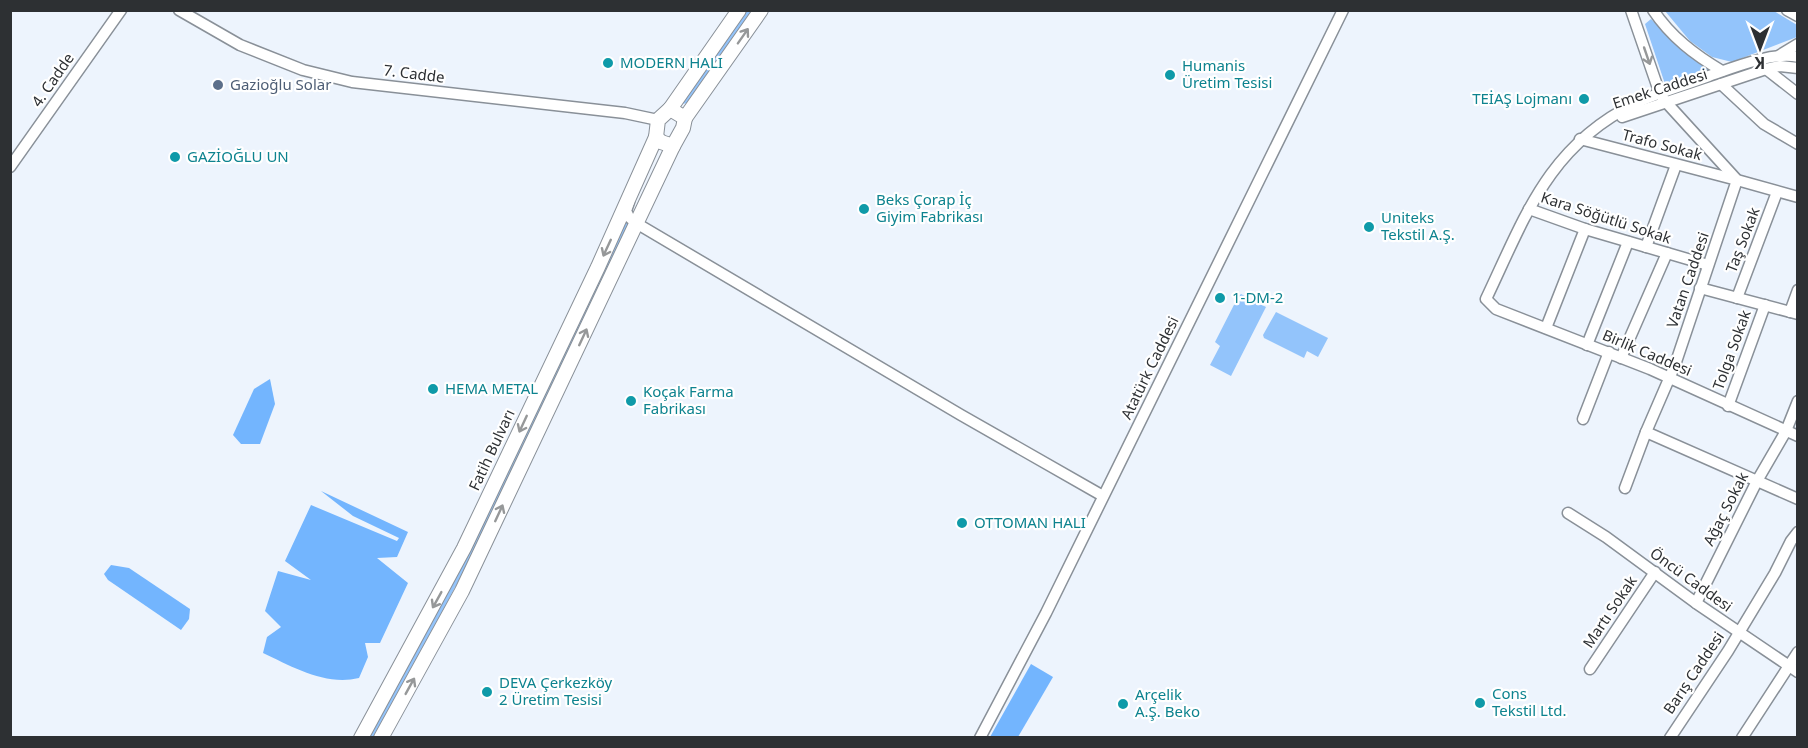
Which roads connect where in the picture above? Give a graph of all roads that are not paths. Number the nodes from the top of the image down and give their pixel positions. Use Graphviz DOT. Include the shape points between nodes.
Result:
graph roads {
  1 [pos="121,10"];
  2 [pos="179,10"];
  3 [pos="739,10"];
  4 [pos="761,10"];
  5 [pos="1343,10"];
  6 [pos="1632,10"];
  7 [pos="1652,10"];
  8 [pos="1787,10"];
  9 [pos="1797,16"];
  10 [pos="1636,25"];
  11 [pos="1797,44"];
  12 [pos="1797,57"];
  13 [pos="1780,61"];
  14 [pos="1797,68"];
  15 [pos="1766,69"];
  16 [pos="1722,71"];
  17 [pos="1721,84"];
  18 [pos="1797,94"];
  19 [pos="1662,98"];
  20 [pos="670,108"];
  21 [pos="685,118"];
  22 [pos="658,120"];
  23 [pos="656,137"];
  24 [pos="1580,139"];
  25 [pos="1797,144"];
  26 [pos="673,146"];
  27 [pos="1676,165"];
  28 [pos="10,167"];
  29 [pos="1737,180"];
  30 [pos="635,186"];
  31 [pos="1778,192"];
  32 [pos="1797,197"];
  33 [pos="1529,209"];
  34 [pos="636,223"];
  35 [pos="1585,229"];
  36 [pos="1628,242"];
  37 [pos="1646,247"];
  38 [pos="1667,253"];
  39 [pos="1708,266"];
  40 [pos="1700,288"];
  41 [pos="1797,290"];
  42 [pos="1737,298"];
  43 [pos="1486,299"];
  44 [pos="1765,305"];
  45 [pos="1794,313"];
  46 [pos="1546,328"];
  47 [pos="1587,345"];
  48 [pos="1609,352"];
  49 [pos="1621,358"];
  50 [pos="1669,377"];
  51 [pos="1797,401"];
  52 [pos="1728,405"];
  53 [pos="1582,419"];
  54 [pos="1786,431"];
  55 [pos="1646,432"];
  56 [pos="1797,436"];
  57 [pos="1757,481"];
  58 [pos="1625,488"];
  59 [pos="1103,496"];
  60 [pos="1797,500"];
  61 [pos="1568,513"];
  62 [pos="1797,532"];
  63 [pos="1794,543"];
  64 [pos="1655,572"];
  65 [pos="1696,603"];
  66 [pos="1740,632"];
  67 [pos="1797,652"];
  68 [pos="1590,669"];
  69 [pos="1793,669"];
  70 [pos="361,738"];
  71 [pos="381,738"];
  72 [pos="980,738"];
  73 [pos="1670,738"];
  74 [pos="1742,738"];
  1 -- 28 [label="street, 4. Cadde"];
  2 -- 22 [label="street, 7. Cadde" via="240,45 303,70 352,82"];
  3 -- 20 [label="main road"];
  21 -- 4 [label="main road, one-way"];
  5 -- 59 [label="street, Atatürk Caddesi"];
  6 -- 10 [label="street"];
  7 -- 10 [label="street"];
  7 -- 16 [label="street" via="1675,37"];
  8 -- 9 [label="street"];
  10 -- 19 [label="street, one-way"];
  11 -- 13 [label="street"];
  12 -- 13 [label="street, Emek Caddesi"];
  13 -- 14 [label="street, Emek Caddesi"];
  13 -- 15 [label="street, Emek Caddesi"];
  13 -- 16 [label="street, Emek Caddesi"];
  15 -- 17 [label="street, Emek Caddesi"];
  15 -- 18 [label="street"];
  16 -- 19 [label="street, Emek Caddesi"];
  17 -- 19 [label="street, Emek Caddesi"];
  17 -- 25 [label="street" via="1764,124"];
  19 -- 24 [label="street, Emek Caddesi" via="1636,103"];
  19 -- 29 [label="street"];
  20 -- 21 [label="main road"];
  20 -- 22 [label="main road"];
  21 -- 26 [label="main road"];
  22 -- 23 [label="main road, Fatih Bulvarı"];
  23 -- 26 [label="main road"];
  23 -- 30 [label="main road, Fatih Bulvarı"];
  24 -- 27 [label="street, Trafo Sokak"];
  24 -- 33 [label="street, Emek Caddesi" via="1547,178"];
  26 -- 34 [label="main road"];
  27 -- 29 [label="street, Trafo Sokak"];
  27 -- 37 [label="street"];
  29 -- 31 [label="street, Trafo Sokak"];
  29 -- 39 [label="street, Vatan Caddesi"];
  30 -- 34 [label="street" via="626,211"];
  30 -- 70 [label="main road, Fatih Bulvarı, one-way" via="454,568"];
  31 -- 32 [label="street, Trafo Sokak"];
  31 -- 42 [label="street, Taş Sokak"];
  33 -- 35 [label="street, Kara Söğütlü Sokak"];
  33 -- 43 [label="street, Emek Caddesi"];
  34 -- 59 [label="street"];
  71 -- 34 [label="main road, one-way" via="462,591"];
  35 -- 36 [label="street, Kara Söğütlü Sokak"];
  35 -- 46 [label="street"];
  36 -- 37 [label="street, Kara Söğütlü Sokak"];
  36 -- 47 [label="street"];
  37 -- 38 [label="street, Kara Söğütlü Sokak"];
  38 -- 39 [label="street, Kara Söğütlü Sokak"];
  38 -- 49 [label="street"];
  39 -- 40 [label="street, Vatan Caddesi"];
  40 -- 42 [label="street"];
  40 -- 50 [label="street, Vatan Caddesi"];
  41 -- 45 [label="street"];
  42 -- 44 [label="street"];
  43 -- 46 [label="street, Birlik Caddesi" via="1496,309"];
  44 -- 45 [label="street"];
  44 -- 52 [label="street, Tolga Sokak"];
  46 -- 47 [label="street, Birlik Caddesi"];
  47 -- 48 [label="street, Birlik Caddesi"];
  48 -- 49 [label="street, Birlik Caddesi"];
  48 -- 53 [label="street"];
  49 -- 50 [label="street, Birlik Caddesi"];
  50 -- 52 [label="street, Birlik Caddesi"];
  50 -- 55 [label="street, Vatan Caddesi"];
  51 -- 54 [label="street, Ağaç Sokak"];
  52 -- 54 [label="street, Birlik Caddesi"];
  54 -- 56 [label="street, Birlik Caddesi"];
  54 -- 57 [label="street, Ağaç Sokak"];
  55 -- 57 [label="street"];
  55 -- 58 [label="street, Vatan Caddesi"];
  57 -- 60 [label="street"];
  57 -- 65 [label="street, Ağaç Sokak"];
  59 -- 72 [label="street, Atatürk Caddesi"];
  61 -- 64 [label="street, Öncü Caddesi"];
  62 -- 63 [label="street, Barış Caddesi"];
  63 -- 66 [label="street, Barış Caddesi"];
  64 -- 65 [label="street, Öncü Caddesi"];
  64 -- 68 [label="street, Martı Sokak"];
  65 -- 66 [label="street, Öncü Caddesi"];
  66 -- 69 [label="street, Öncü Caddesi"];
  66 -- 73 [label="street, Barış Caddesi"];
  67 -- 69 [label="street"];
  69 -- 74 [label="street"];
}
